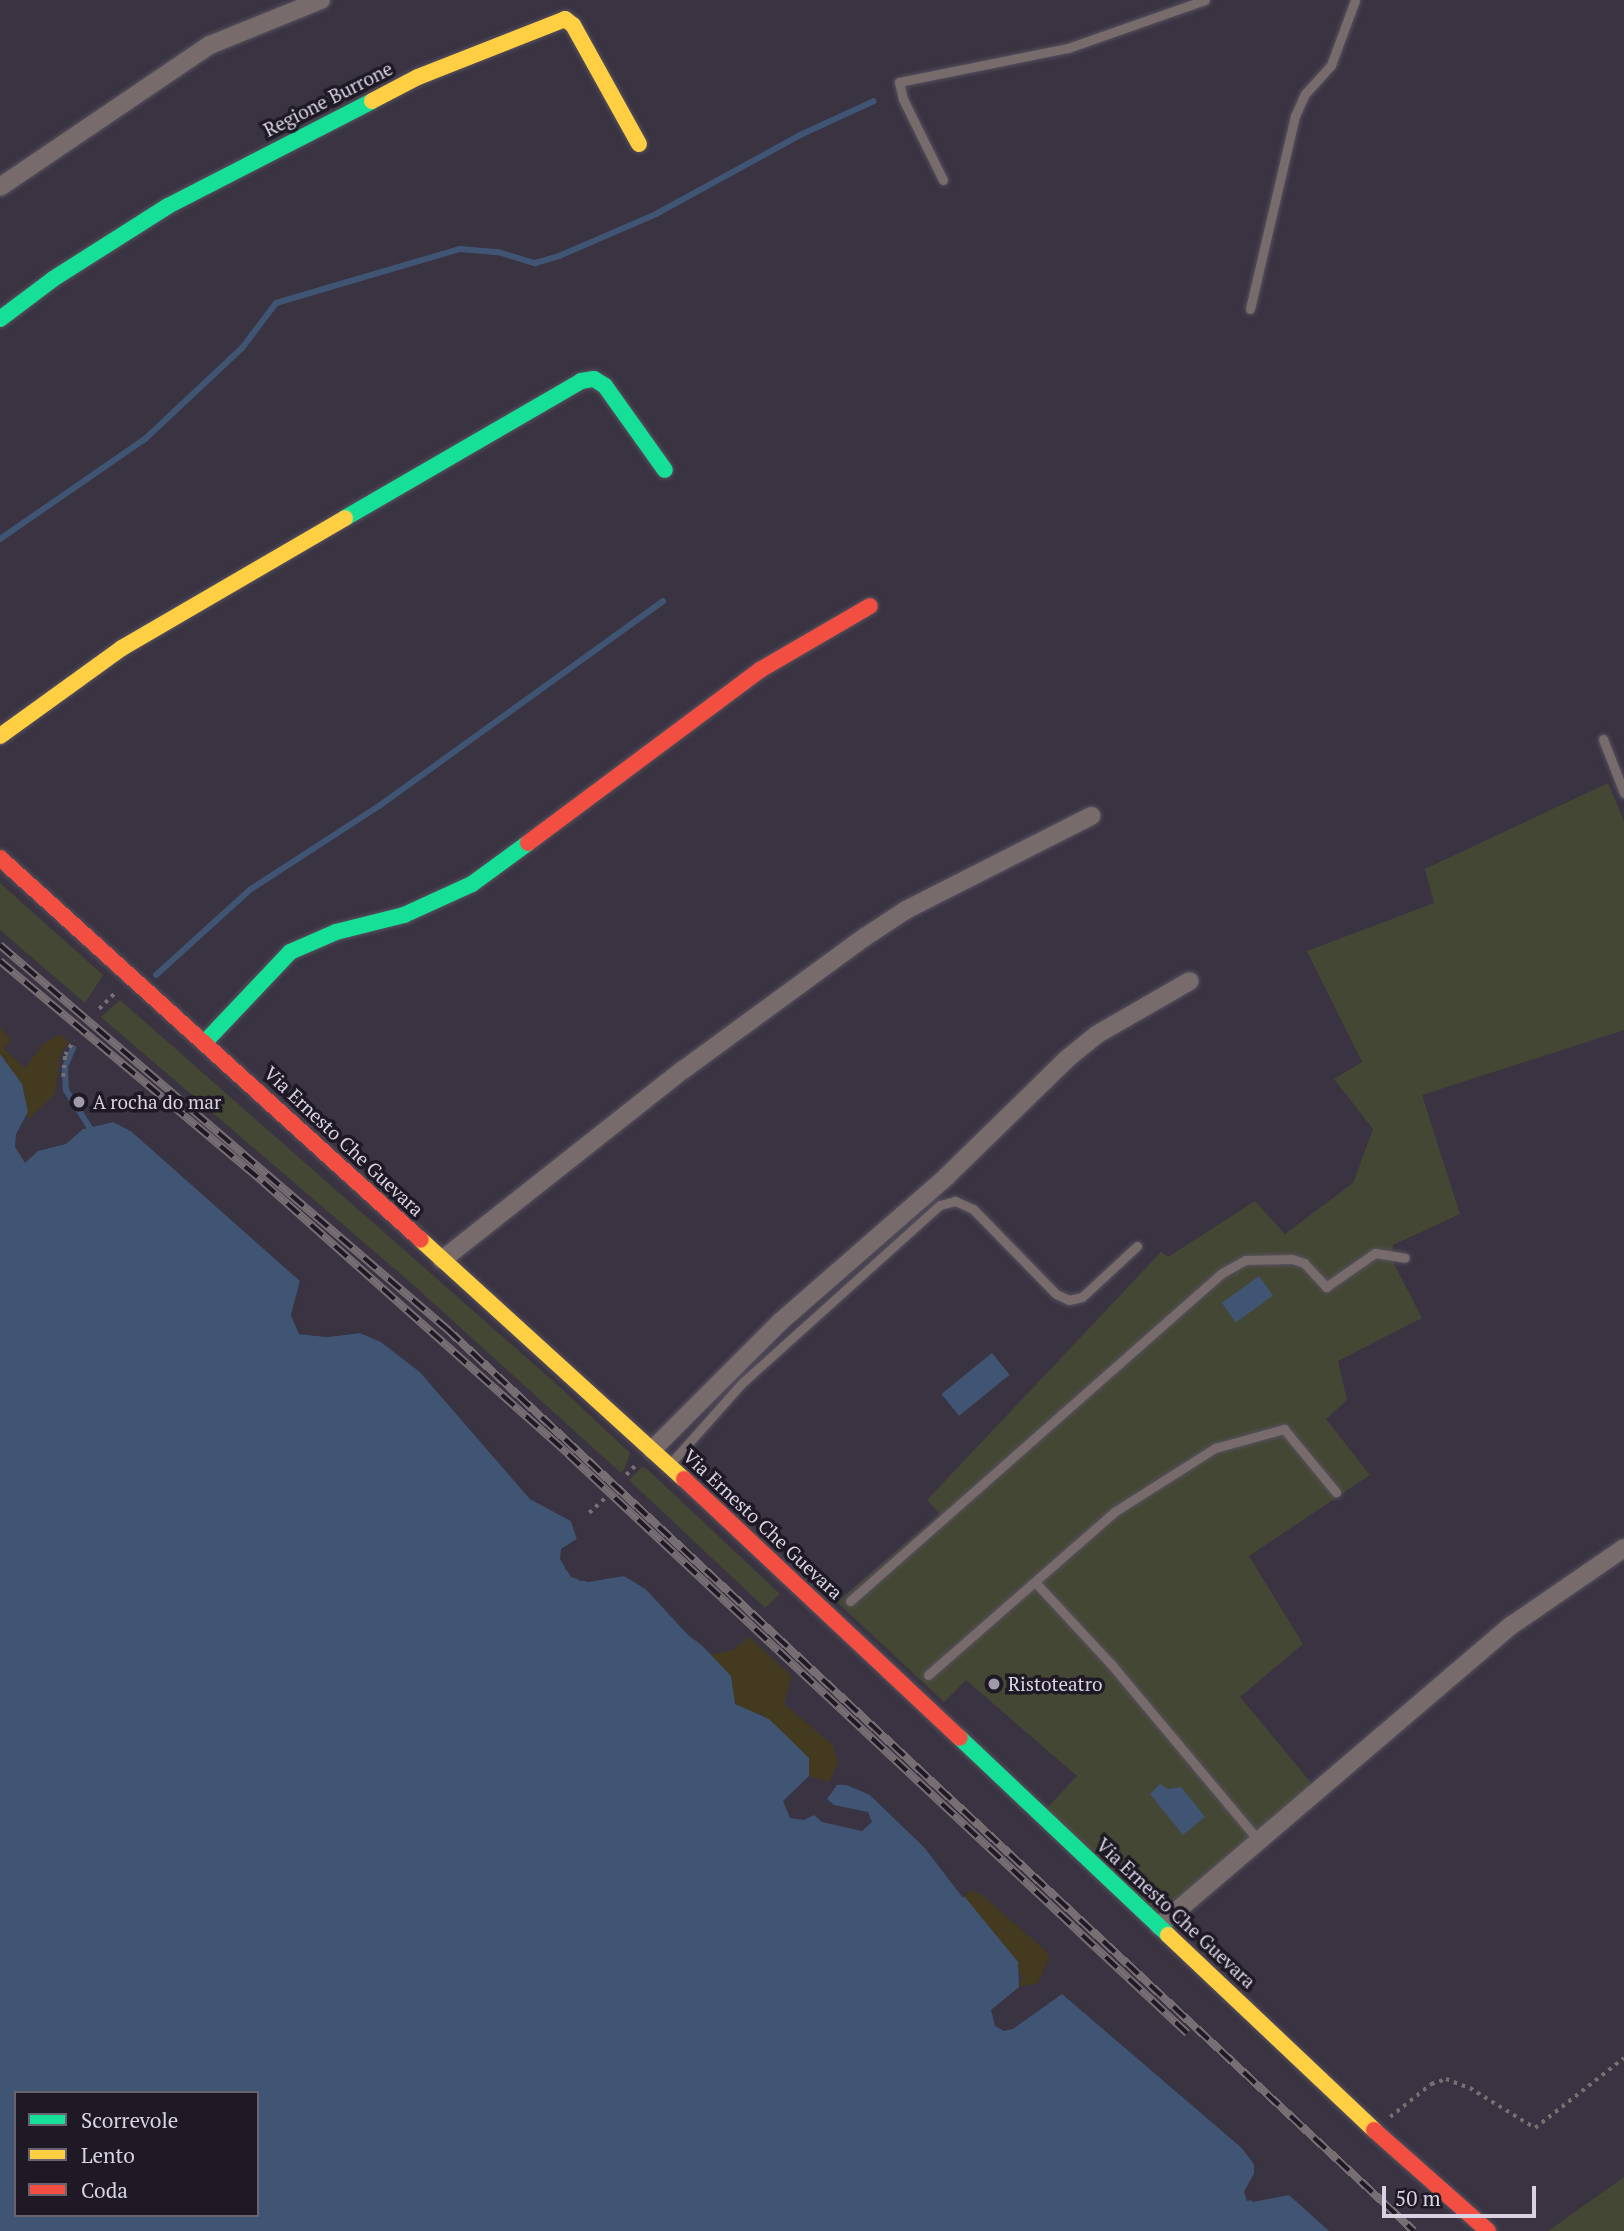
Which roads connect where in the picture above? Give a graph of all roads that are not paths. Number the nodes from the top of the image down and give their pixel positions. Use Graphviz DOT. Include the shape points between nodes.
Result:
graph roads {
  1 [pos="321,0"];
  2 [pos="1205,0"];
  3 [pos="1355,0"];
  4 [pos="639,144"];
  5 [pos="943,180"];
  6 [pos="0,187"];
  7 [pos="1250,309"];
  8 [pos="0,319"];
  9 [pos="665,470"];
  10 [pos="870,606"];
  11 [pos="0,736"];
  12 [pos="1603,739"];
  13 [pos="1624,793"];
  14 [pos="1091,816"];
  15 [pos="0,858"];
  16 [pos="1190,981"];
  17 [pos="205,1042"];
  18 [pos="1137,1246"];
  19 [pos="1405,1258"];
  20 [pos="442,1260"];
  21 [pos="652,1450"];
  22 [pos="669,1465"];
  23 [pos="1336,1492"];
  24 [pos="1624,1548"];
  25 [pos="1035,1582"];
  26 [pos="850,1601"];
  27 [pos="928,1675"];
  28 [pos="1259,1841"];
  29 [pos="1159,1926"];
  30 [pos="1488,2231"];
  1 -- 6 [label="street" via="210,46"];
  2 -- 5 [label="lane" via="1068,48 899,82"];
  3 -- 7 [label="lane" via="1331,65 1305,94 1295,116"];
  4 -- 8 [label="street, Regione Burrone" via="573,25 565,19 554,20 418,77 168,206 52,279"];
  9 -- 11 [label="street" via="605,386 594,379 581,381 122,648"];
  10 -- 17 [label="street" via="760,670 472,884 404,915 336,932 290,952"];
  12 -- 13 [label="lane"];
  14 -- 20 [label="street" via="905,910 865,937 683,1070"];
  15 -- 17 [label="street, Via Ernesto Che Guevara"];
  16 -- 21 [label="street" via="1096,1035 1068,1058 946,1177 780,1322"];
  17 -- 20 [label="street, Via Ernesto Che Guevara"];
  18 -- 22 [label="lane" via="1082,1297 1069,1300 1056,1294 973,1209 955,1201 940,1205 751,1374"];
  19 -- 26 [label="lane" via="1375,1253 1326,1287 1304,1263 1292,1259 1245,1260 1222,1273"];
  20 -- 21 [label="street, Via Ernesto Che Guevara"];
  21 -- 22 [label="street, Via Ernesto Che Guevara"];
  22 -- 29 [label="street, Via Ernesto Che Guevara"];
  23 -- 25 [label="lane" via="1284,1429 1215,1448 1114,1512"];
  24 -- 28 [label="street" via="1512,1625"];
  25 -- 27 [label="lane"];
  25 -- 28 [label="lane" via="1111,1664"];
  28 -- 29 [label="street"];
  29 -- 30 [label="street, Via Ernesto Che Guevara"];
}
